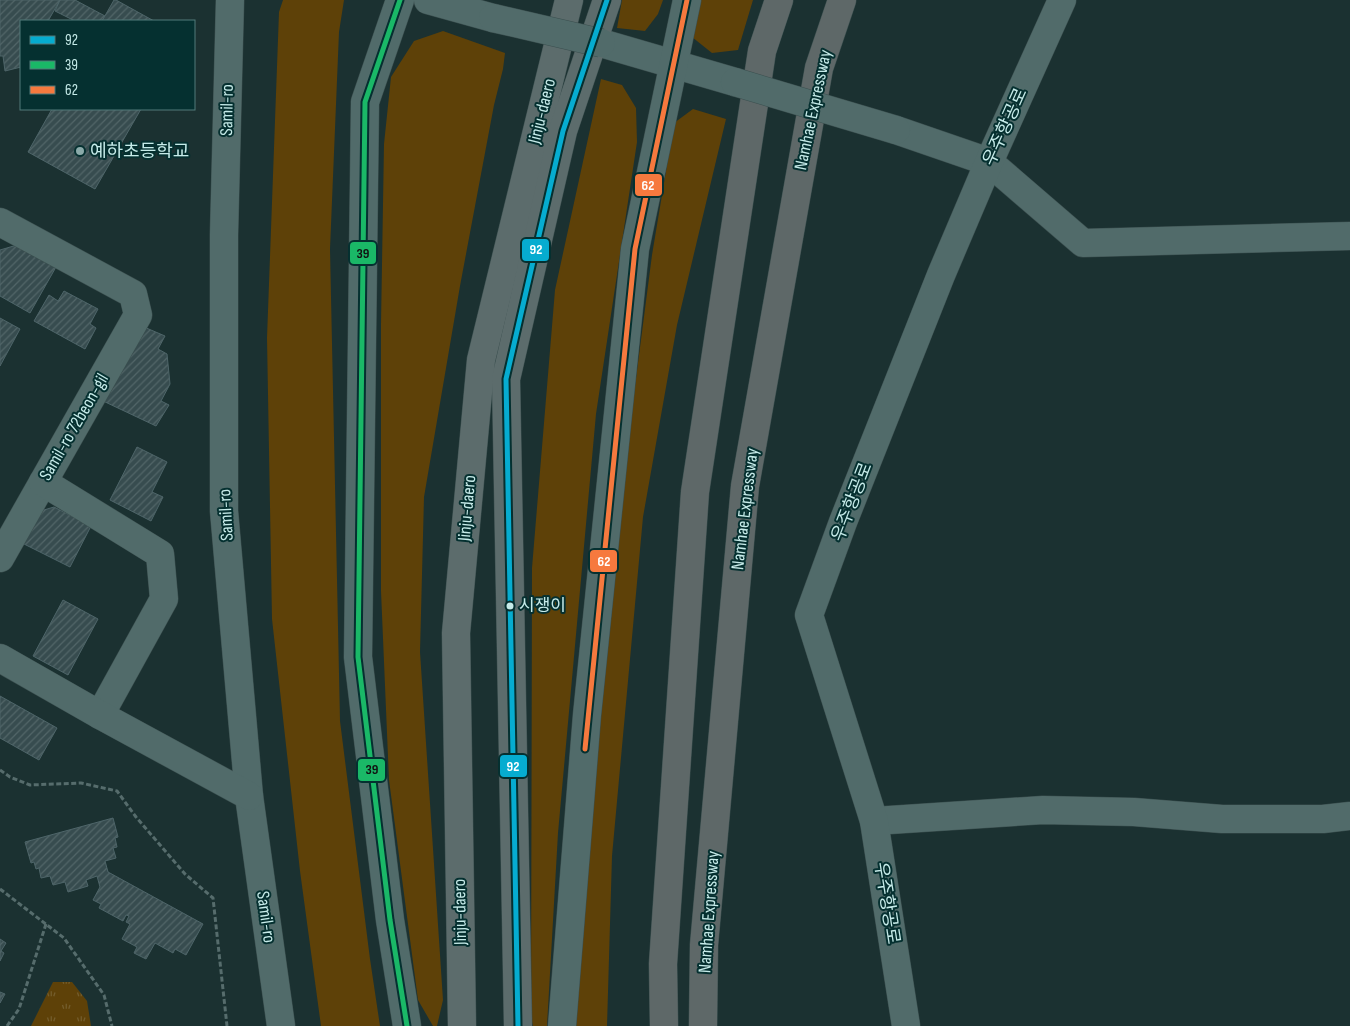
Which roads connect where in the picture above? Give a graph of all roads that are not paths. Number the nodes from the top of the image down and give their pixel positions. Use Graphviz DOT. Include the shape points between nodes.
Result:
graph roads {
  1 [pos="230,0"];
  2 [pos="400,0"];
  3 [pos="428,0"];
  4 [pos="569,0"];
  5 [pos="607,0"];
  6 [pos="687,0"];
  7 [pos="779,0"];
  8 [pos="842,0"];
  9 [pos="1062,0"];
  10 [pos="674,64"];
  11 [pos="988,162"];
  12 [pos="1,225"];
  13 [pos="1350,236"];
  14 [pos="43,482"];
  15 [pos="0,558"];
  16 [pos="0,658"];
  17 [pos="100,715"];
  18 [pos="249,796"];
  19 [pos="1350,816"];
  20 [pos="874,822"];
  21 [pos="281,1026"];
  22 [pos="407,1026"];
  23 [pos="462,1026"];
  24 [pos="518,1026"];
  25 [pos="562,1026"];
  26 [pos="664,1026"];
  27 [pos="703,1026"];
  28 [pos="906,1026"];
  1 -- 18 [label="street, Samil-ro" via="224,235 224,511"];
  2 -- 22 [label="street" via="365,102 358,656 390,920"];
  3 -- 10 [label="street, bridge"];
  4 -- 23 [label="main road, Jinju-daero" via="481,360 456,633"];
  5 -- 24 [label="main road, Jinju-daero" via="563,130 506,379"];
  6 -- 10 [label="street"];
  7 -- 26 [label="highway" via="762,51 695,492 663,964"];
  8 -- 27 [label="highway, Namhae Expressway" via="819,68 745,486 704,945"];
  9 -- 11 [label="street, 우주항공로"];
  10 -- 11 [label="street, bridge" via="896,130"];
  10 -- 25 [label="street" via="635,249 587,715"];
  11 -- 13 [label="street" via="1083,243"];
  11 -- 20 [label="street, 우주항공로" via="843,522 809,615"];
  12 -- 14 [label="street, Samil-ro 72beon-gil" via="133,294 138,315"];
  14 -- 15 [label="street, Samil-ro 72beon-gil"];
  14 -- 17 [label="street" via="160,554 164,600"];
  16 -- 17 [label="street"];
  17 -- 18 [label="street"];
  18 -- 21 [label="street, Samil-ro"];
  19 -- 20 [label="street" via="1323,820 1222,819 1134,812 1043,810"];
  20 -- 28 [label="street, 우주항공로"];
}
